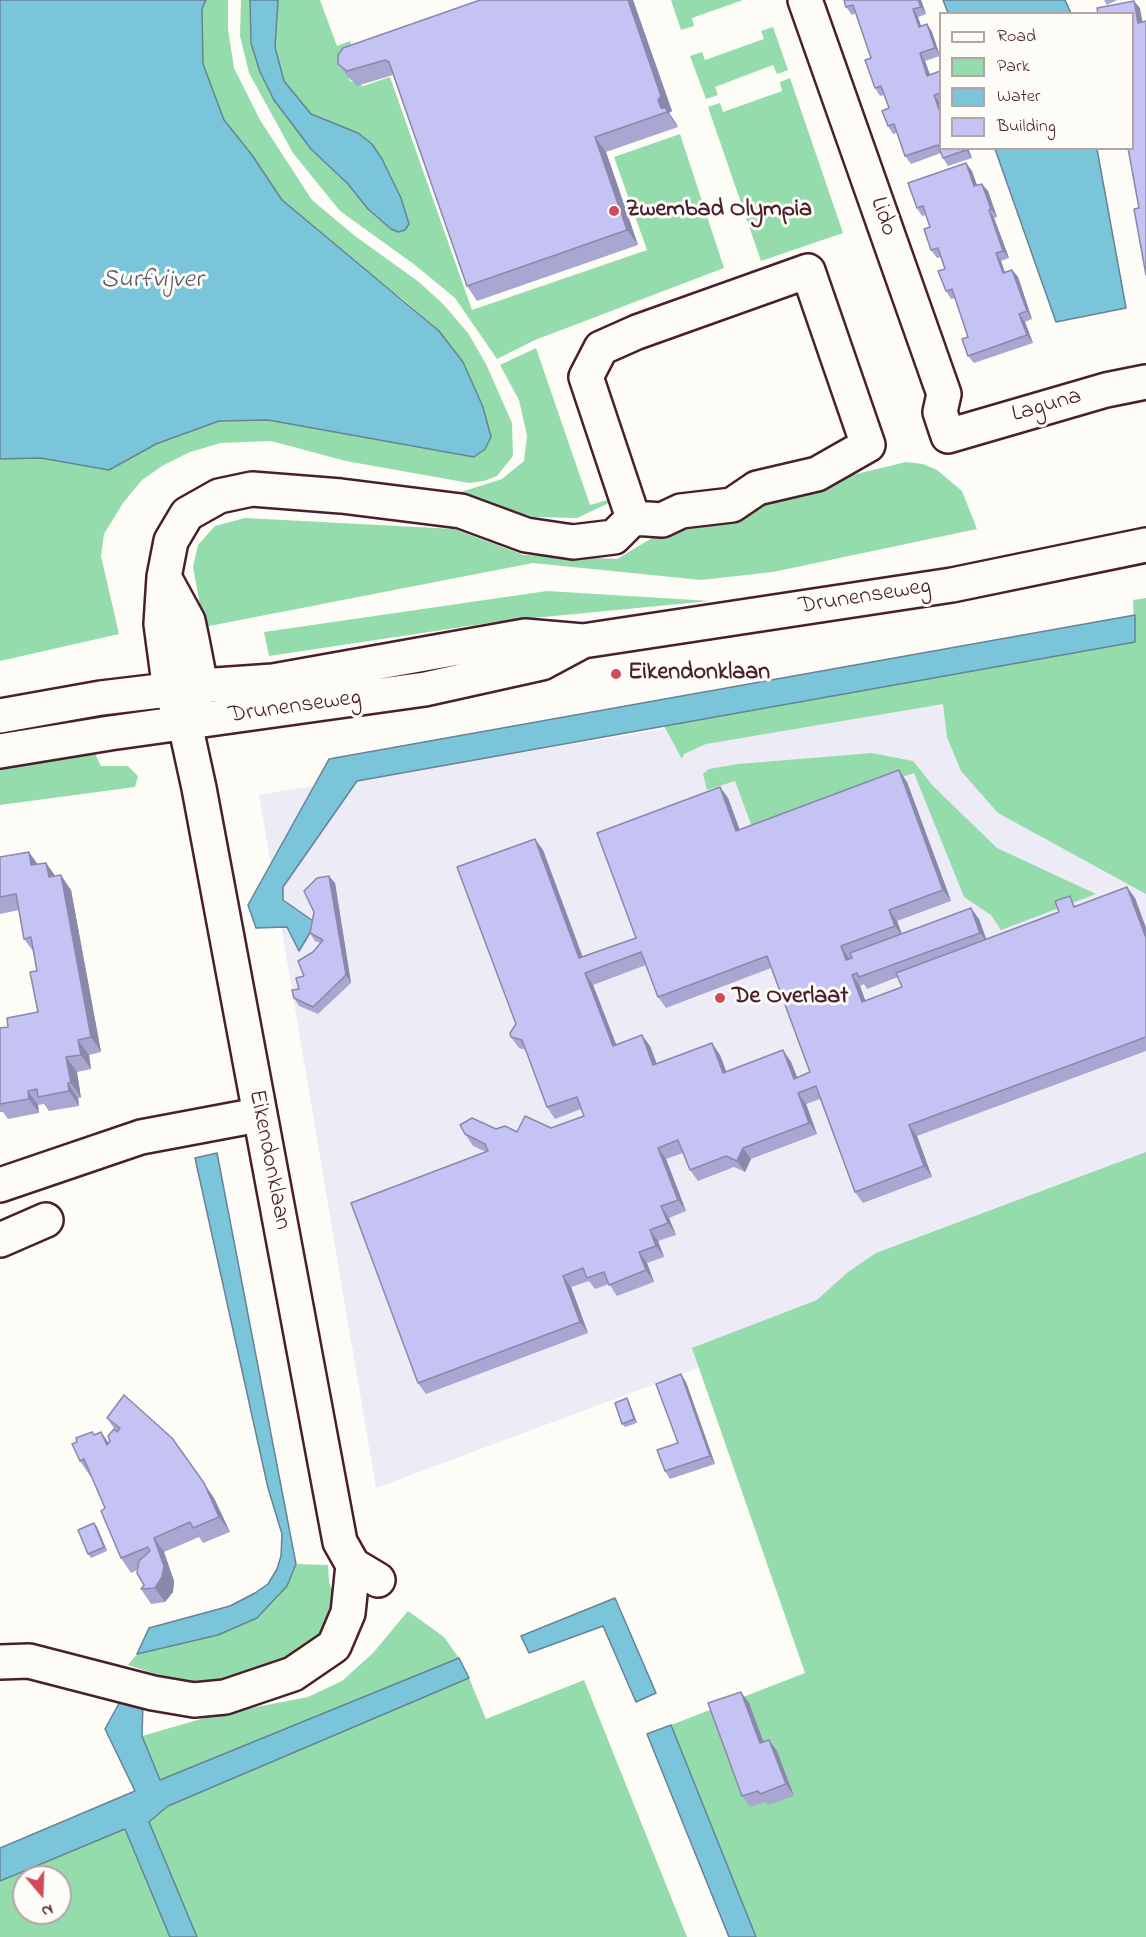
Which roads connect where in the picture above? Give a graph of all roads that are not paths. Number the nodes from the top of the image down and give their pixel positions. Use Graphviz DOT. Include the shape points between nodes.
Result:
graph roads {
  1 [pos="805,0"];
  2 [pos="1146,382"];
  3 [pos="948,436"];
  4 [pos="633,518"];
  5 [pos="1146,545"];
  6 [pos="583,641"];
  7 [pos="185,688"];
  8 [pos="0,716"];
  9 [pos="185,724"];
  10 [pos="0,752"];
  11 [pos="258,1114"];
  12 [pos="0,1185"];
  13 [pos="46,1220"];
  14 [pos="0,1240"];
  15 [pos="0,1662"];
  1 -- 3 [label="street, Lido" via="944,394 940,412"];
  2 -- 3 [label="street, Laguna"];
  4 -- 4 [label="street" via="662,520 681,511 732,505 757,488 817,474 868,445 808,271 646,328 601,348 586,377"];
  4 -- 7 [label="street" via="614,537 573,542 526,535 461,512 341,496 252,489 219,496 187,514 171,541 164,577 188,621"];
  5 -- 6 [label="street, Drunenseweg" via="952,585"];
  6 -- 7 [label="street, Drunenseweg" via="525,636 273,681"];
  6 -- 9 [label="street, Drunenseweg" via="542,663 425,689"];
  7 -- 8 [label="street, Drunenseweg"];
  7 -- 9 [label="street"];
  9 -- 10 [label="street, Drunenseweg"];
  9 -- 11 [label="street, Eikendonklaan"];
  11 -- 12 [label="street" via="141,1137"];
  11 -- 15 [label="street, Eikendonklaan" via="340,1542 365,1572 334,1646 293,1674 235,1694 194,1700 29,1661"];
  13 -- 14 [label="street"];
}
